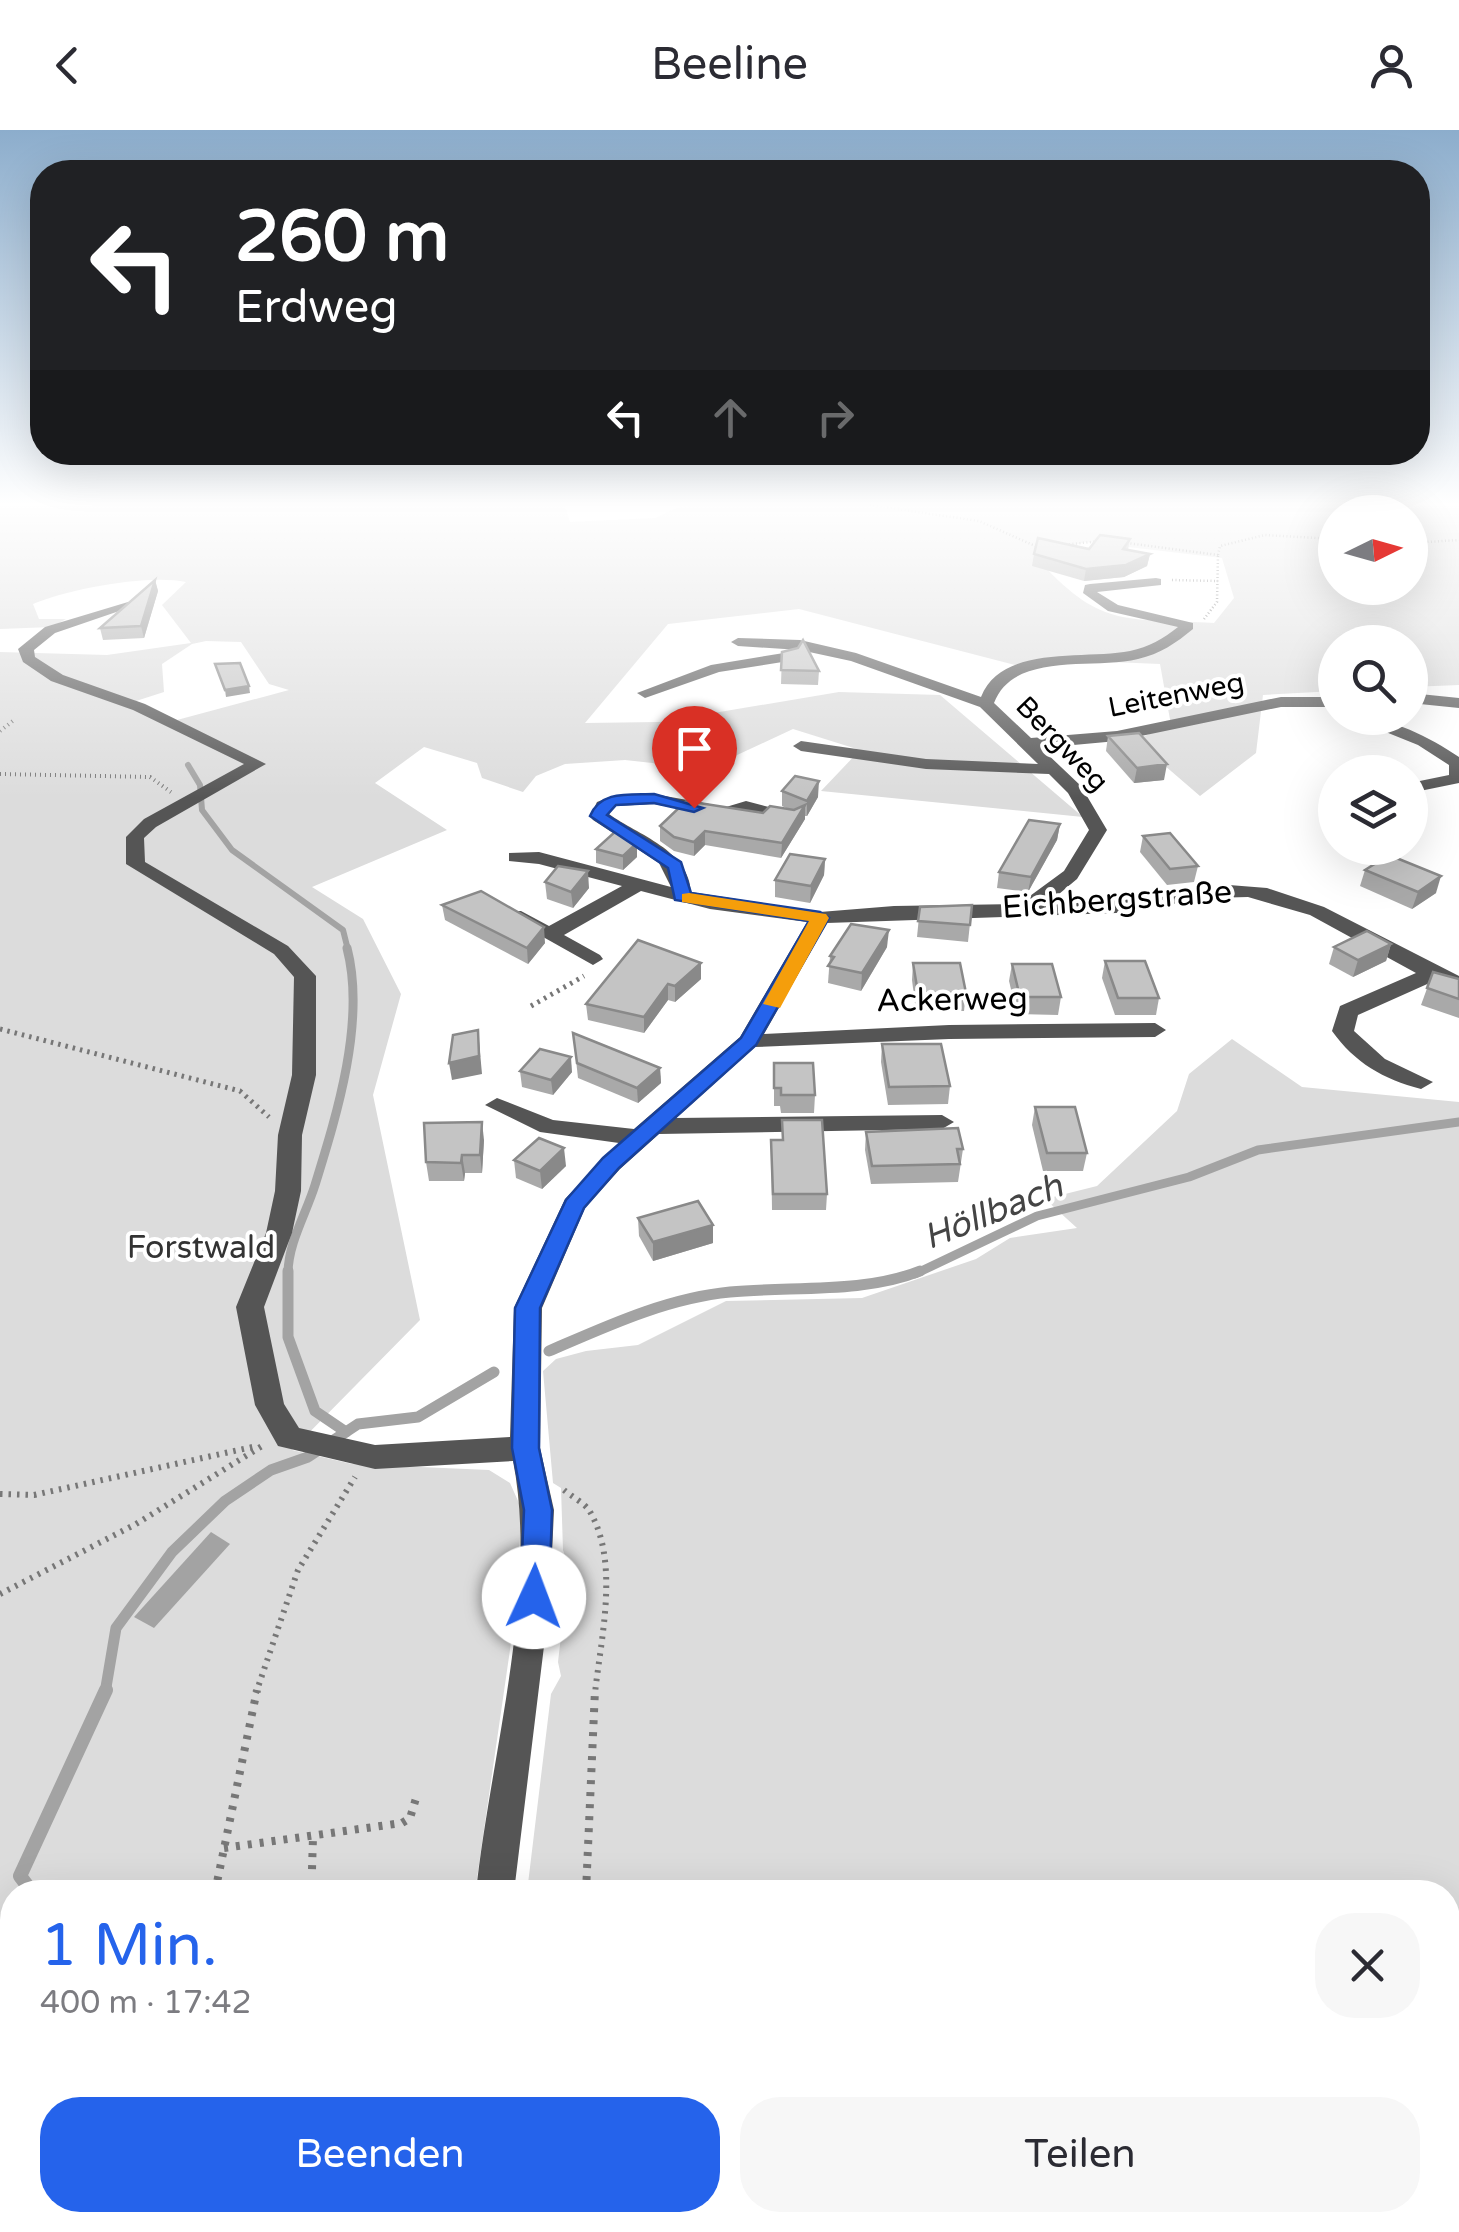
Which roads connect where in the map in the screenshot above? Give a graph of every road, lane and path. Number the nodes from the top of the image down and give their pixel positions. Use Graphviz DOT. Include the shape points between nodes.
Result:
graph roads {
  1 [pos="1103,602"];
  2 [pos="1217,602"];
  3 [pos="123,605"];
  4 [pos="1188,626"];
  5 [pos="738,642"];
  6 [pos="880,665"];
  7 [pos="645,693"];
  8 [pos="1318,703"];
  9 [pos="986,704"];
  10 [pos="14,720"];
  11 [pos="0,732"];
  12 [pos="1407,735"];
  13 [pos="1026,744"];
  14 [pos="801,746"];
  15 [pos="1052,769"];
  16 [pos="0,774"];
  17 [pos="1428,786"];
  18 [pos="190,801"];
  19 [pos="794,816"];
  20 [pos="516,857"];
  21 [pos="636,886"];
  22 [pos="682,896"];
  23 [pos="502,909"];
  24 [pos="1024,909"];
  25 [pos="820,918"];
  26 [pos="549,934"];
  27 [pos="592,959"];
  28 [pos="1431,974"];
  29 [pos="576,980"];
  30 [pos="1459,983"];
  31 [pos="531,1006"];
  32 [pos="0,1029"];
  33 [pos="1155,1030"];
  34 [pos="749,1041"];
  35 [pos="1421,1082"];
  36 [pos="497,1105"];
  37 [pos="942,1122"];
  38 [pos="650,1132"];
  39 [pos="290,1135"];
  40 [pos="277,1441"];
  41 [pos="525,1448"];
  42 [pos="374,1457"];
  43 [pos="553,1482"];
  44 [pos="0,1494"];
  45 [pos="0,1594"];
  46 [pos="417,1795"];
  47 [pos="314,1837"];
  48 [pos="224,1848"];
  49 [pos="312,1868"];
  50 [pos="218,1880"];
  51 [pos="497,1880"];
  52 [pos="587,1880"];
  1 -- 4 [label="street"];
  2 -- 4 [label="path"];
  3 -- 18 [label="street" via="50,630 26,650 28,658 57,678 139,707 257,764"];
  4 -- 9 [label="street" via="1157,648 1124,659 1023,664 994,684"];
  5 -- 6 [label="street" via="800,645"];
  6 -- 7 [label="street" via="762,660"];
  6 -- 9 [label="street"];
  8 -- 13 [label="street, Leitenweg" via="1281,702 1118,736"];
  9 -- 13 [label="street, Bergweg"];
  10 -- 11 [label="path"];
  12 -- 17 [label="street" via="1457,763 1458,778"];
  13 -- 15 [label="street, Bergweg"];
  14 -- 15 [label="street" via="902,765"];
  15 -- 24 [label="street, Bergweg" via="1076,790 1098,830 1084,865"];
  16 -- 18 [label="path" via="150,777"];
  18 -- 39 [label="street" via="135,837 136,864 281,950 304,976 304,1075"];
  19 -- 22 [label="street" via="746,806 726,813 654,798 603,806 598,816 675,866"];
  20 -- 21 [label="street, Eichbergstraße"];
  21 -- 22 [label="street, Eichbergstraße"];
  21 -- 26 [label="street"];
  22 -- 25 [label="street, Eichbergstraße"];
  23 -- 26 [label="street"];
  24 -- 25 [label="street, Eichbergstraße" via="907,909"];
  24 -- 28 [label="street, Eichbergstraße" via="1264,893 1354,930"];
  25 -- 34 [label="street"];
  26 -- 27 [label="street"];
  28 -- 30 [label="street, Eichbergstraße"];
  28 -- 35 [label="street" via="1348,1012 1343,1030 1388,1074"];
  29 -- 31 [label="path"];
  32 -- 39 [label="path" via="240,1091"];
  33 -- 34 [label="street, Ackerweg"];
  34 -- 38 [label="street"];
  36 -- 38 [label="street" via="548,1127"];
  37 -- 38 [label="street"];
  38 -- 41 [label="street" via="574,1205 528,1308"];
  39 -- 40 [label="street" via="279,1233 250,1306"];
  40 -- 42 [label="street"];
  40 -- 44 [label="path" via="34,1496"];
  40 -- 45 [label="path"];
  41 -- 42 [label="street"];
  41 -- 51 [label="street" via="538,1510 534,1597"];
  42 -- 48 [label="path" via="339,1496 289,1594 258,1689"];
  43 -- 52 [label="path" via="588,1509 602,1552 605,1595"];
  46 -- 47 [label="path" via="402,1823"];
  47 -- 48 [label="path"];
  47 -- 49 [label="path"];
  48 -- 50 [label="path"];
}
